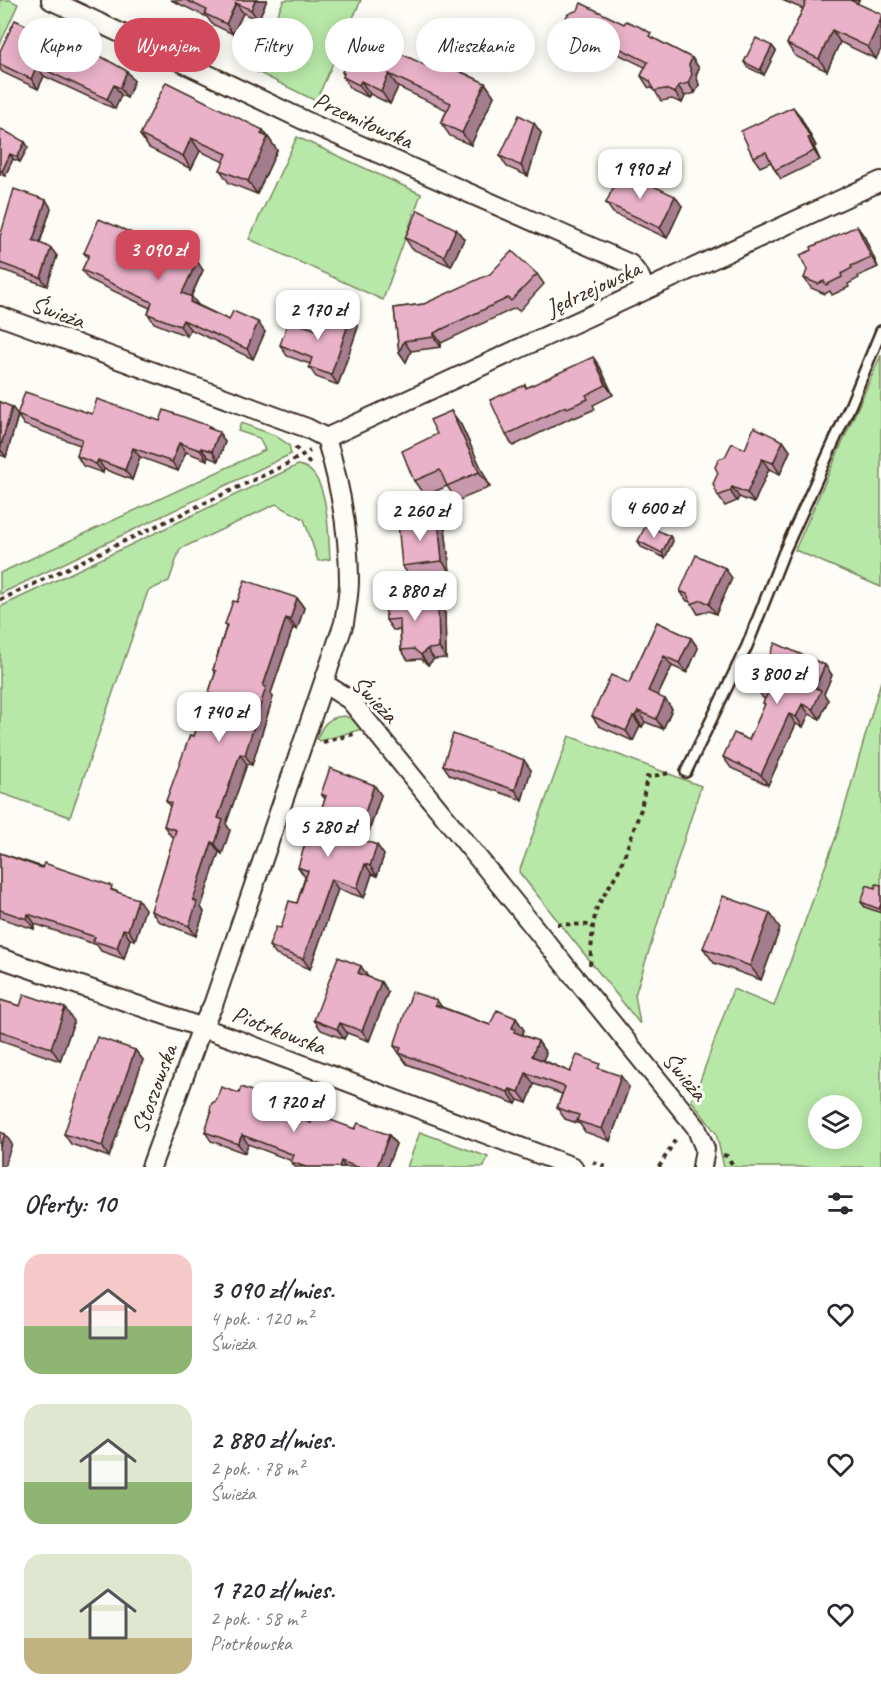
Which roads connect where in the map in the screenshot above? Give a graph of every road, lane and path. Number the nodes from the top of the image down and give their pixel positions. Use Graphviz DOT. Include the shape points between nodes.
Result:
graph roads {
  1 [pos="51,0"];
  2 [pos="881,182"];
  3 [pos="645,290"];
  4 [pos="0,316"];
  5 [pos="881,331"];
  6 [pos="326,438"];
  7 [pos="303,456"];
  8 [pos="0,600"];
  9 [pos="325,684"];
  10 [pos="364,731"];
  11 [pos="317,744"];
  12 [pos="686,772"];
  13 [pos="547,924"];
  14 [pos="592,925"];
  15 [pos="0,958"];
  16 [pos="590,967"];
  17 [pos="202,1027"];
  18 [pos="152,1167"];
  19 [pos="573,1167"];
  20 [pos="702,1167"];
  1 -- 3 [label="street, Przemiłowska" via="312,124 630,264"];
  2 -- 3 [label="street, Jędrzejowska"];
  3 -- 6 [label="street, Jędrzejowska"];
  4 -- 6 [label="street, Świeża" via="274,415"];
  5 -- 12 [label="lane" via="747,646"];
  6 -- 9 [label="street, Świeża" via="341,500 349,583 344,623"];
  7 -- 8 [label="path"];
  9 -- 17 [label="street, Stoszowska"];
  9 -- 20 [label="street, Świeża" via="350,700 696,1127 705,1149"];
  10 -- 11 [label="path"];
  12 -- 14 [label="path" via="647,777 641,809 620,868 597,907"];
  13 -- 14 [label="path"];
  14 -- 16 [label="path"];
  15 -- 17 [label="street, Piotrkowska"];
  17 -- 18 [label="street, Stoszowska"];
  17 -- 19 [label="street, Piotrkowska"];
}
